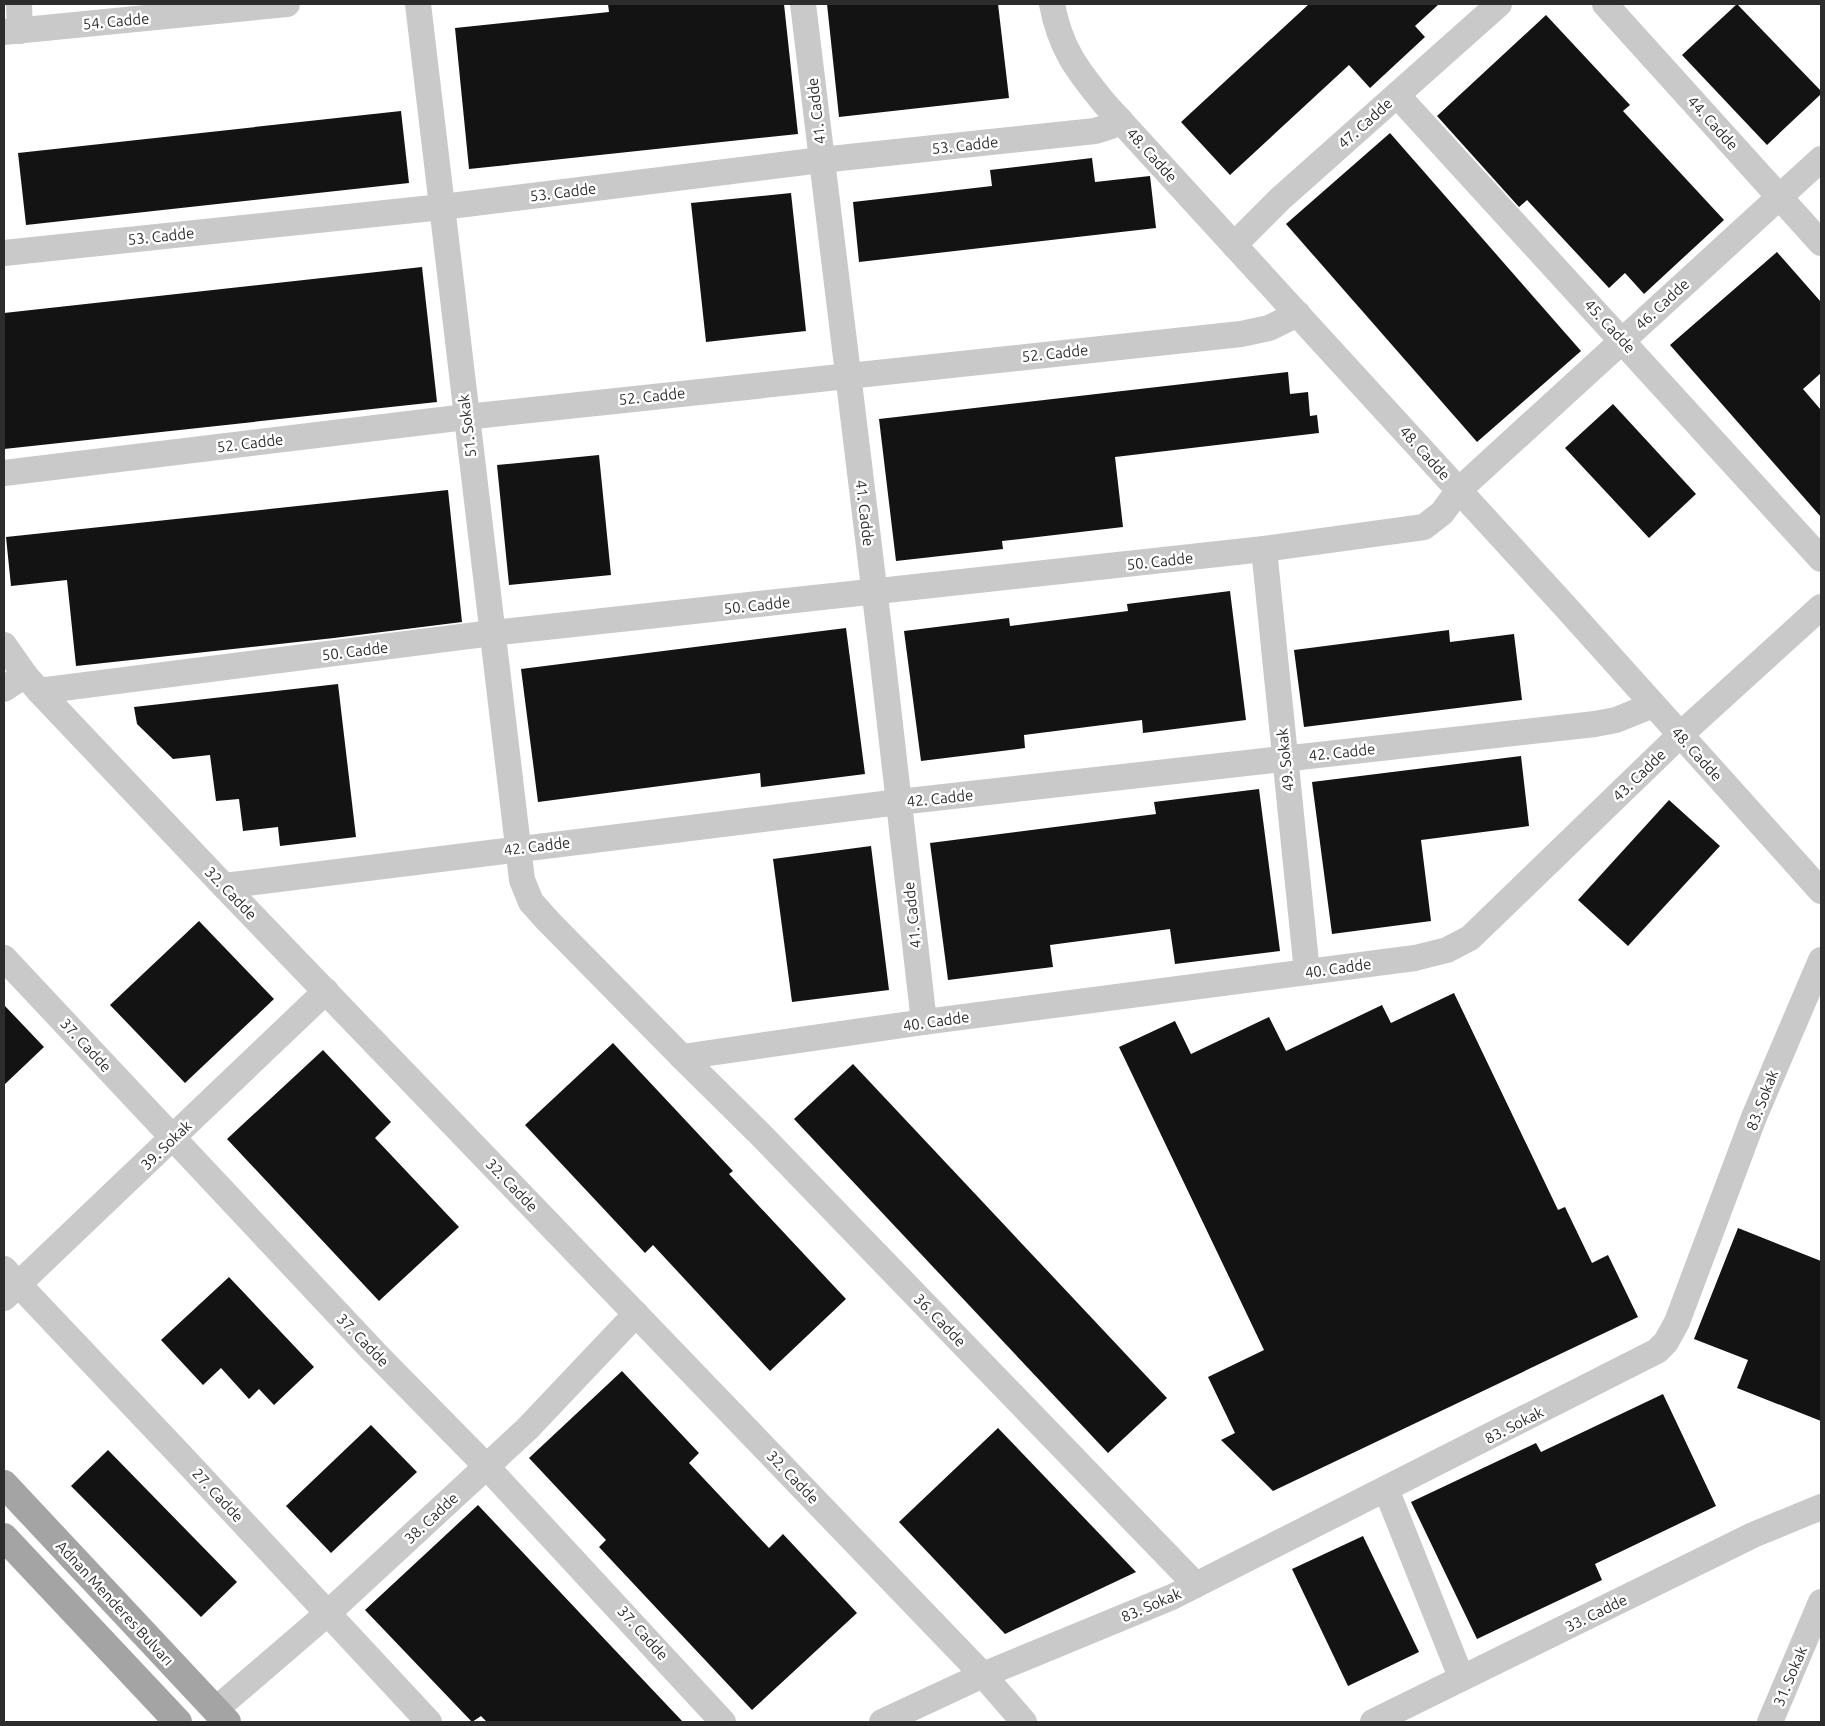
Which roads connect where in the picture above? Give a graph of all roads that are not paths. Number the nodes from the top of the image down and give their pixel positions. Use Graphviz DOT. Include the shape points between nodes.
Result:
graph roads {
  1 [pos="19,4"];
  2 [pos="287,4"];
  3 [pos="418,4"];
  4 [pos="803,4"];
  5 [pos="1052,4"];
  6 [pos="1499,4"];
  7 [pos="1605,4"];
  8 [pos="12,32"];
  9 [pos="1397,95"];
  10 [pos="1120,120"];
  11 [pos="1821,159"];
  12 [pos="821,160"];
  13 [pos="1779,196"];
  14 [pos="442,207"];
  15 [pos="1821,243"];
  16 [pos="1234,245"];
  17 [pos="4,253"];
  18 [pos="1298,314"];
  19 [pos="1623,340"];
  20 [pos="848,375"];
  21 [pos="466,416"];
  22 [pos="4,473"];
  23 [pos="1459,490"];
  24 [pos="1264,549"];
  25 [pos="1821,559"];
  26 [pos="875,593"];
  27 [pos="1821,607"];
  28 [pos="492,633"];
  29 [pos="4,645"];
  30 [pos="22,685"];
  31 [pos="1653,705"];
  32 [pos="1680,735"];
  33 [pos="1285,759"];
  34 [pos="899,802"];
  35 [pos="517,848"];
  36 [pos="224,886"];
  37 [pos="1821,891"];
  38 [pos="1459,945"];
  39 [pos="4,958"];
  40 [pos="1821,960"];
  41 [pos="1307,972"];
  42 [pos="326,992"];
  43 [pos="924,1022"];
  44 [pos="682,1057"];
  45 [pos="174,1138"];
  46 [pos="8,1284"];
  47 [pos="636,1314"];
  48 [pos="486,1466"];
  49 [pos="4,1484"];
  50 [pos="1386,1489"];
  51 [pos="1821,1507"];
  52 [pos="4,1537"];
  53 [pos="1196,1585"];
  54 [pos="1821,1602"];
  55 [pos="328,1613"];
  56 [pos="983,1674"];
  57 [pos="1461,1677"];
  58 [pos="221,1716"];
  59 [pos="178,1722"];
  60 [pos="429,1722"];
  61 [pos="724,1722"];
  62 [pos="882,1722"];
  63 [pos="1024,1722"];
  64 [pos="1373,1722"];
  65 [pos="1770,1722"];
  1 -- 8 [label="street"];
  2 -- 8 [label="street, 54. Cadde"];
  3 -- 14 [label="street, 51. Sokak"];
  4 -- 12 [label="street, 41. Cadde"];
  5 -- 10 [label="street, 48. Cadde" via="1058,34 1070,58"];
  6 -- 9 [label="street, 47. Cadde"];
  7 -- 13 [label="street, 44. Cadde"];
  9 -- 16 [label="street, 47. Cadde" via="1280,199"];
  9 -- 19 [label="street, 45. Cadde"];
  10 -- 12 [label="street, 53. Cadde" via="1095,131"];
  10 -- 16 [label="street, 48. Cadde"];
  11 -- 13 [label="street, 46. Cadde"];
  12 -- 14 [label="street, 53. Cadde"];
  12 -- 20 [label="street, 41. Cadde"];
  13 -- 15 [label="street, 44. Cadde"];
  13 -- 19 [label="street, 46. Cadde"];
  14 -- 17 [label="street, 53. Cadde"];
  14 -- 21 [label="street, 51. Sokak"];
  16 -- 18 [label="street, 48. Cadde"];
  18 -- 20 [label="street, 52. Cadde" via="1269,328 1241,334"];
  18 -- 23 [label="street, 48. Cadde"];
  19 -- 23 [label="street, 46. Cadde"];
  19 -- 25 [label="street, 45. Cadde"];
  20 -- 21 [label="street, 52. Cadde"];
  20 -- 26 [label="street, 41. Cadde"];
  21 -- 22 [label="street, 52. Cadde"];
  21 -- 28 [label="street, 51. Sokak"];
  23 -- 24 [label="street, 50. Cadde" via="1442,513 1424,527"];
  23 -- 31 [label="street, 48. Cadde"];
  24 -- 26 [label="street, 50. Cadde"];
  24 -- 33 [label="street, 49. Sokak"];
  26 -- 28 [label="street, 50. Cadde"];
  26 -- 34 [label="street, 41. Cadde"];
  27 -- 32 [label="street, 43. Cadde"];
  28 -- 30 [label="street, 50. Cadde"];
  28 -- 35 [label="street, 51. Sokak"];
  29 -- 30 [label="street, 32. Cadde"];
  30 -- 36 [label="street, 32. Cadde"];
  31 -- 32 [label="street, 48. Cadde"];
  31 -- 33 [label="street, 42. Cadde" via="1623,718 1595,724"];
  32 -- 37 [label="street, 48. Cadde"];
  32 -- 38 [label="street, 43. Cadde" via="1491,919"];
  33 -- 34 [label="street, 42. Cadde"];
  33 -- 41 [label="street, 49. Sokak"];
  34 -- 35 [label="street, 42. Cadde"];
  34 -- 43 [label="street, 41. Cadde"];
  35 -- 36 [label="street, 42. Cadde"];
  35 -- 44 [label="street" via="522,880 531,902"];
  36 -- 42 [label="street, 32. Cadde"];
  38 -- 41 [label="street, 40. Cadde" via="1415,958"];
  39 -- 45 [label="street, 37. Cadde"];
  40 -- 50 [label="street, 83. Sokak" via="1754,1117 1678,1322 1666,1342 1640,1361"];
  41 -- 43 [label="street, 40. Cadde"];
  42 -- 45 [label="street, 39. Sokak"];
  42 -- 47 [label="street, 32. Cadde"];
  43 -- 44 [label="street, 40. Cadde"];
  44 -- 53 [label="street, 36. Cadde"];
  45 -- 46 [label="street, 39. Sokak"];
  45 -- 48 [label="street, 37. Cadde" via="374,1352"];
  46 -- 55 [label="street, 27. Cadde"];
  47 -- 48 [label="street, 38. Cadde" via="527,1429"];
  47 -- 56 [label="street, 32. Cadde"];
  48 -- 55 [label="street, 38. Cadde"];
  48 -- 61 [label="street, 37. Cadde"];
  49 -- 58 [label="main road, Adnan Menderes Bulvarı"];
  50 -- 53 [label="street, 83. Sokak"];
  50 -- 57 [label="street"];
  51 -- 57 [label="street, 33. Cadde" via="1754,1535"];
  52 -- 59 [label="main road"];
  53 -- 56 [label="street, 83. Sokak"];
  54 -- 65 [label="street, 31. Sokak"];
  55 -- 58 [label="street, 38. Cadde"];
  55 -- 60 [label="street, 27. Cadde"];
  56 -- 62 [label="street, 83. Sokak"];
  56 -- 63 [label="street, 32. Cadde"];
  57 -- 64 [label="street, 33. Cadde"];
}
